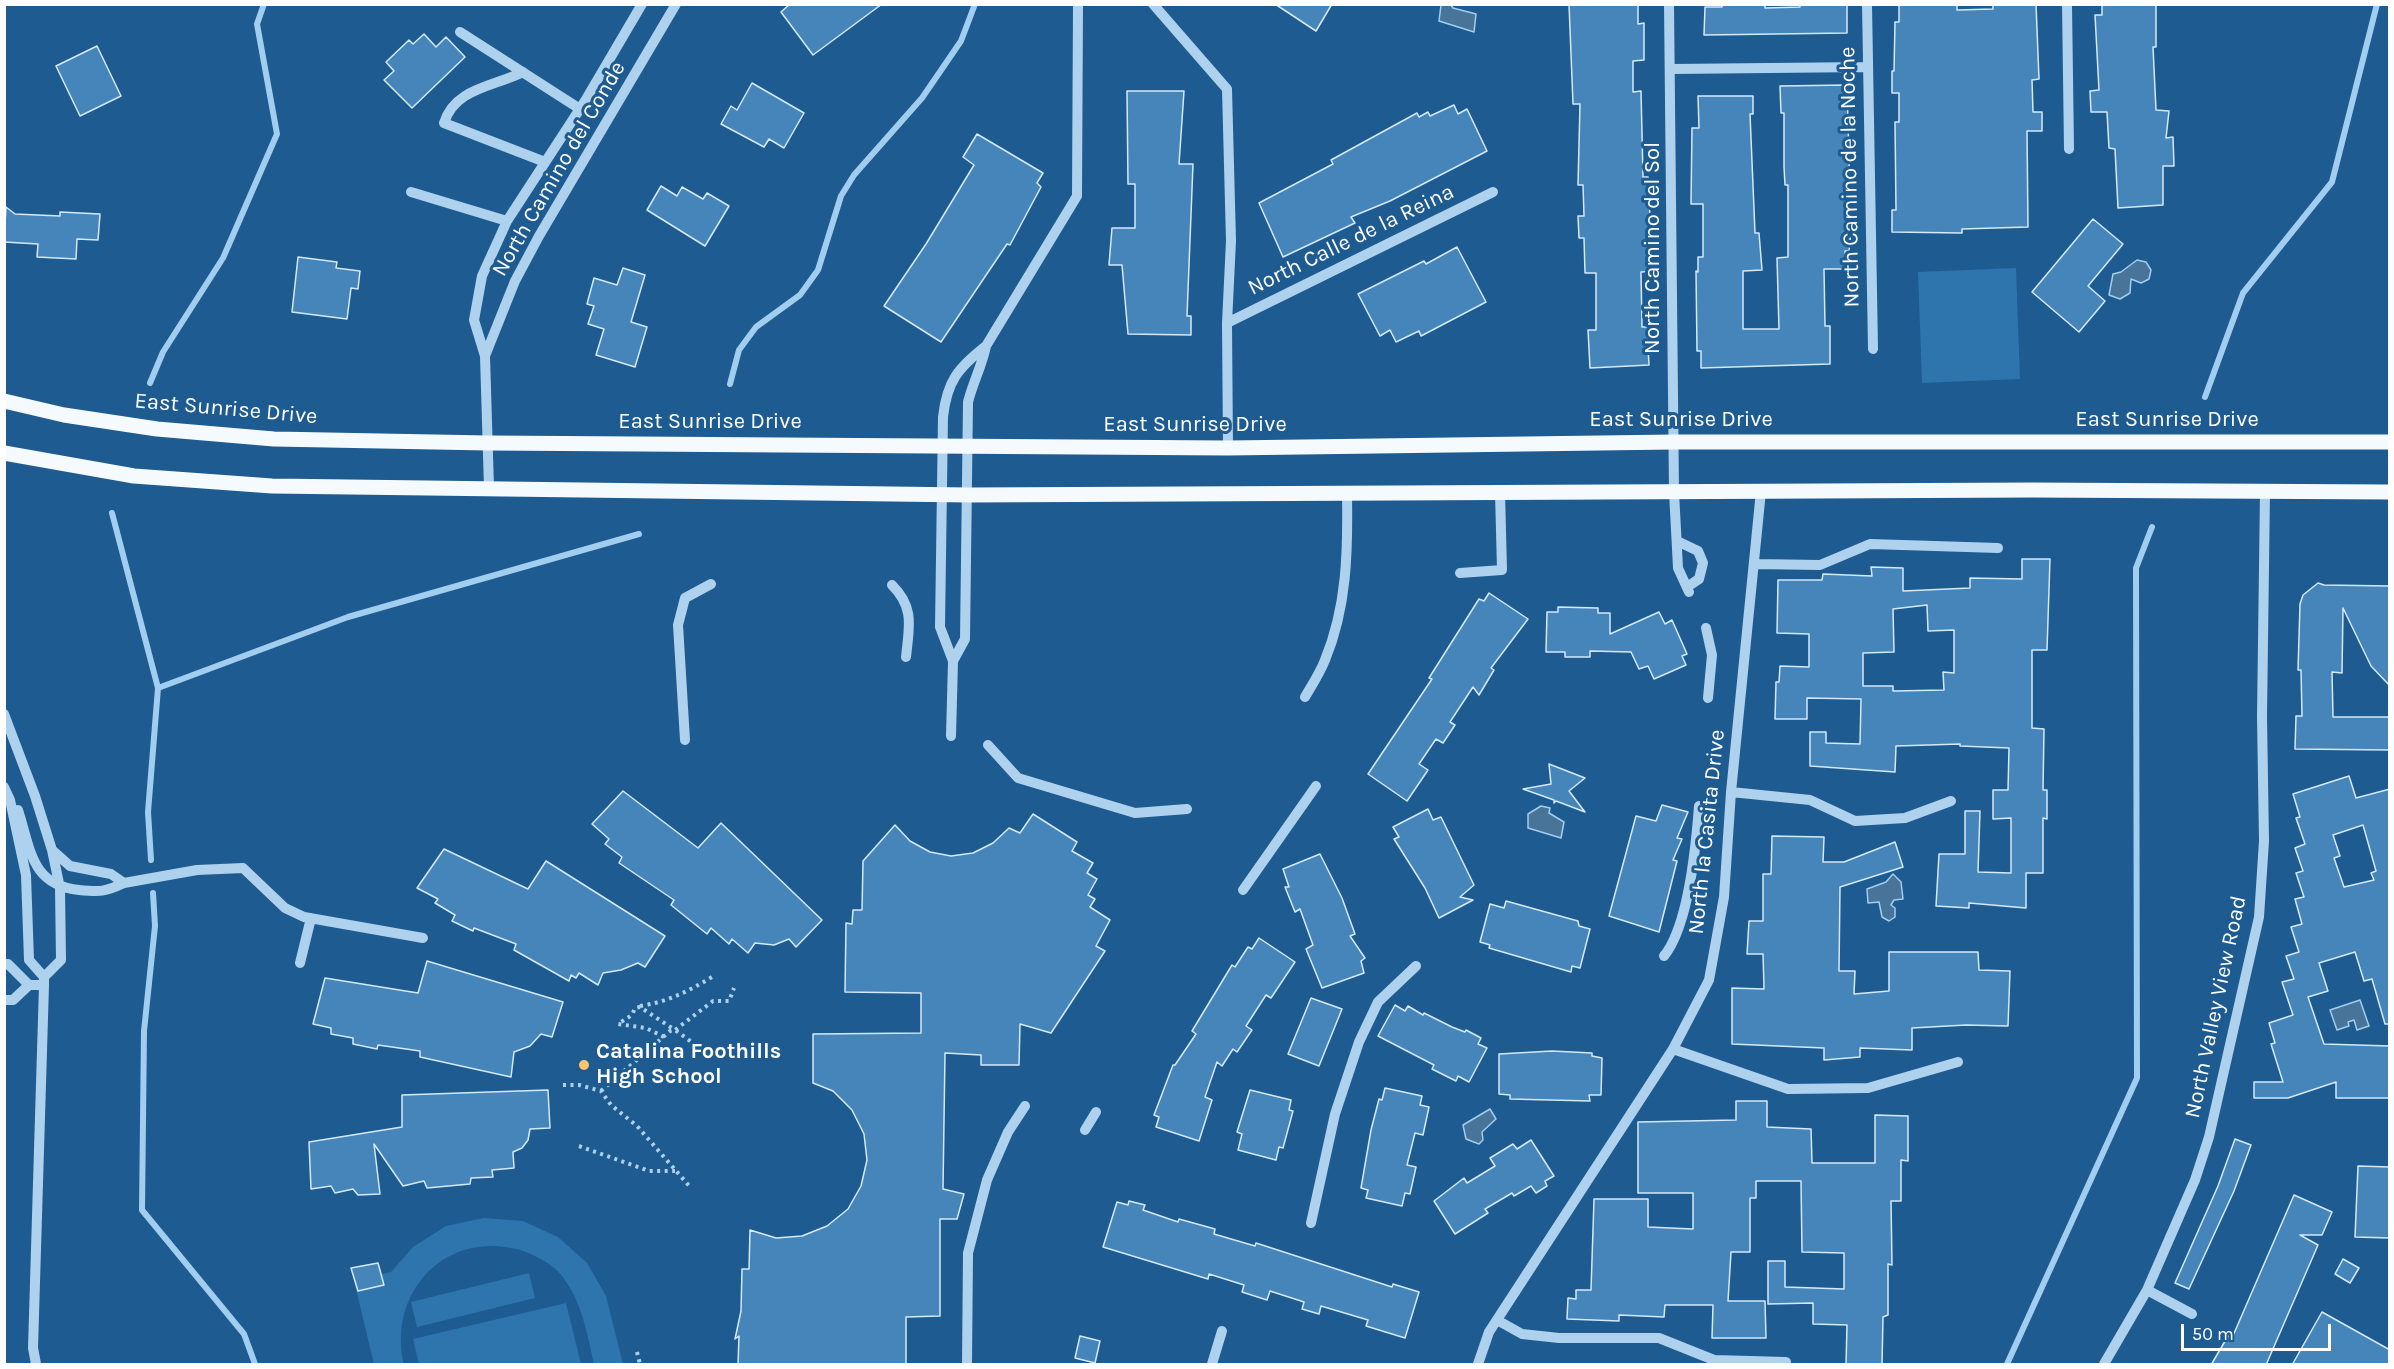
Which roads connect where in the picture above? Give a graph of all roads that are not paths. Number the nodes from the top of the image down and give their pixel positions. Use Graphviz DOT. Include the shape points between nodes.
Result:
graph roads {
  1 [pos="642,4"];
  2 [pos="676,4"];
  3 [pos="1078,4"];
  4 [pos="1153,4"];
  5 [pos="1669,4"];
  6 [pos="1867,4"];
  7 [pos="2067,4"];
  8 [pos="460,32"];
  9 [pos="1868,66"];
  10 [pos="1671,69"];
  11 [pos="523,72"];
  12 [pos="580,109"];
  13 [pos="2069,149"];
  14 [pos="545,162"];
  15 [pos="411,192"];
  16 [pos="1493,192"];
  17 [pos="507,220"];
  18 [pos="1227,322"];
  19 [pos="986,346"];
  20 [pos="1873,349"];
  21 [pos="485,356"];
  22 [pos="4,401"];
  23 [pos="1674,442"];
  24 [pos="2390,442"];
  25 [pos="488,443"];
  26 [pos="942,446"];
  27 [pos="970,446"];
  28 [pos="1228,448"];
  29 [pos="4,453"];
  30 [pos="489,488"];
  31 [pos="2265,490"];
  32 [pos="1761,491"];
  33 [pos="1500,492"];
  34 [pos="1674,492"];
  35 [pos="2390,492"];
  36 [pos="942,495"];
  37 [pos="969,495"];
  38 [pos="1347,495"];
  39 [pos="1677,541"];
  40 [pos="1998,548"];
  41 [pos="1755,564"];
  42 [pos="1460,573"];
  43 [pos="711,584"];
  44 [pos="892,585"];
  45 [pos="1706,628"];
  46 [pos="906,657"];
  47 [pos="953,661"];
  48 [pos="1305,697"];
  49 [pos="1708,699"];
  50 [pos="4,714"];
  51 [pos="951,736"];
  52 [pos="685,740"];
  53 [pos="988,745"];
  54 [pos="4,786"];
  55 [pos="1316,786"];
  56 [pos="1731,792"];
  57 [pos="10,800"];
  58 [pos="1951,801"];
  59 [pos="1699,806"];
  60 [pos="1187,809"];
  61 [pos="52,850"];
  62 [pos="123,883"];
  63 [pos="60,888"];
  64 [pos="1243,890"];
  65 [pos="311,918"];
  66 [pos="423,938"];
  67 [pos="1664,956"];
  68 [pos="300,963"];
  69 [pos="4,964"];
  70 [pos="1416,966"];
  71 [pos="44,981"];
  72 [pos="29,985"];
  73 [pos="4,1000"];
  74 [pos="1673,1050"];
  75 [pos="1958,1062"];
  76 [pos="1025,1106"];
  77 [pos="1096,1112"];
  78 [pos="1085,1130"];
  79 [pos="1311,1223"];
  80 [pos="2147,1290"];
  81 [pos="2192,1314"];
  82 [pos="1497,1320"];
  83 [pos="1221,1331"];
  84 [pos="1786,1362"];
  85 [pos="36,1365"];
  86 [pos="967,1365"];
  87 [pos="1212,1365"];
  88 [pos="1478,1365"];
  89 [pos="2104,1365"];
  1 -- 12 [label="street, North Camino del Conde"];
  2 -- 21 [label="street, North Camino del Conde" via="539,236 515,281"];
  3 -- 19 [label="street" via="1077,196"];
  4 -- 18 [label="street, North Calle de la Reina" via="1227,88 1231,240"];
  5 -- 10 [label="street, North Camino del Sol"];
  6 -- 9 [label="street, North Camino de la Noche"];
  7 -- 13 [label="street"];
  8 -- 11 [label="street"];
  9 -- 10 [label="street"];
  9 -- 20 [label="street, North Camino de la Noche"];
  10 -- 23 [label="street, North Camino del Sol"];
  11 -- 12 [label="street"];
  11 -- 14 [label="street" via="462,95 448,109 444,123"];
  12 -- 14 [label="street, North Camino del Conde"];
  14 -- 17 [label="street, North Camino del Conde"];
  15 -- 17 [label="street"];
  16 -- 18 [label="street, North Calle de la Reina"];
  17 -- 21 [label="street, North Camino del Conde" via="482,276 474,320"];
  18 -- 28 [label="street, North Calle de la Reina"];
  19 -- 26 [label="street" via="962,365 948,388"];
  19 -- 27 [label="street" via="968,402"];
  21 -- 25 [label="street, North Camino del Conde"];
  22 -- 25 [label="main road, East Sunrise Drive" via="157,429 274,439"];
  23 -- 24 [label="main road, East Sunrise Drive"];
  23 -- 28 [label="main road, East Sunrise Drive"];
  23 -- 34 [label="street, North Camino del Sol"];
  25 -- 26 [label="main road, East Sunrise Drive"];
  25 -- 30 [label="street, North Camino del Conde"];
  26 -- 27 [label="main road, East Sunrise Drive"];
  26 -- 36 [label="street"];
  27 -- 28 [label="main road, East Sunrise Drive"];
  27 -- 37 [label="street"];
  29 -- 30 [label="main road" via="146,477 272,486"];
  30 -- 36 [label="main road"];
  31 -- 32 [label="main road"];
  31 -- 35 [label="main road"];
  31 -- 80 [label="street, North Valley View Road" via="2264,841 2259,917 2209,1137 2178,1224"];
  32 -- 34 [label="main road"];
  32 -- 41 [label="street, North la Casita Drive"];
  33 -- 34 [label="main road"];
  33 -- 38 [label="main road"];
  33 -- 42 [label="street" via="1502,570"];
  34 -- 39 [label="street, North Camino del Sol"];
  36 -- 37 [label="main road"];
  36 -- 47 [label="street" via="940,627"];
  37 -- 38 [label="main road"];
  37 -- 47 [label="street" via="965,639"];
  38 -- 48 [label="street" via="1347,567 1337,621 1325,662"];
  39 -- 39 [label="street, North Camino del Sol" via="1678,568 1688,589 1699,579 1703,563 1698,551"];
  40 -- 41 [label="street" via="1870,544 1820,565"];
  41 -- 56 [label="street, North la Casita Drive"];
  43 -- 52 [label="street" via="685,598 678,625"];
  44 -- 46 [label="street" via="904,597 910,615"];
  45 -- 49 [label="street" via="1712,655"];
  47 -- 51 [label="street"];
  50 -- 61 [label="street"];
  53 -- 60 [label="street" via="1018,777 1136,813"];
  54 -- 57 [label="street"];
  55 -- 64 [label="street"];
  56 -- 58 [label="street" via="1810,800 1855,821 1905,818"];
  56 -- 74 [label="street, North la Casita Drive" via="1724,897 1708,980"];
  57 -- 63 [label="street" via="18,808 37,867"];
  57 -- 71 [label="street" via="26,874 29,960"];
  59 -- 67 [label="street" via="1695,863 1673,945"];
  61 -- 62 [label="street" via="70,866 111,874"];
  61 -- 63 [label="street"];
  62 -- 63 [label="street" via="104,892"];
  62 -- 65 [label="street" via="197,870 243,868 285,908"];
  63 -- 71 [label="street" via="61,960"];
  65 -- 66 [label="street"];
  65 -- 68 [label="street"];
  69 -- 72 [label="street"];
  70 -- 79 [label="street" via="1378,1002 1359,1042 1335,1114"];
  71 -- 72 [label="street"];
  71 -- 85 [label="street" via="33,1348"];
  72 -- 73 [label="street" via="13,1000"];
  74 -- 75 [label="street" via="1788,1089 1868,1088"];
  74 -- 82 [label="street, North la Casita Drive"];
  76 -- 86 [label="street" via="1008,1132 987,1180 968,1252"];
  77 -- 78 [label="street"];
  80 -- 81 [label="street"];
  80 -- 89 [label="street, North Valley View Road"];
  82 -- 84 [label="street" via="1522,1334 1659,1338 1713,1360"];
  82 -- 88 [label="street, North la Casita Drive"];
  83 -- 87 [label="street"];
}
